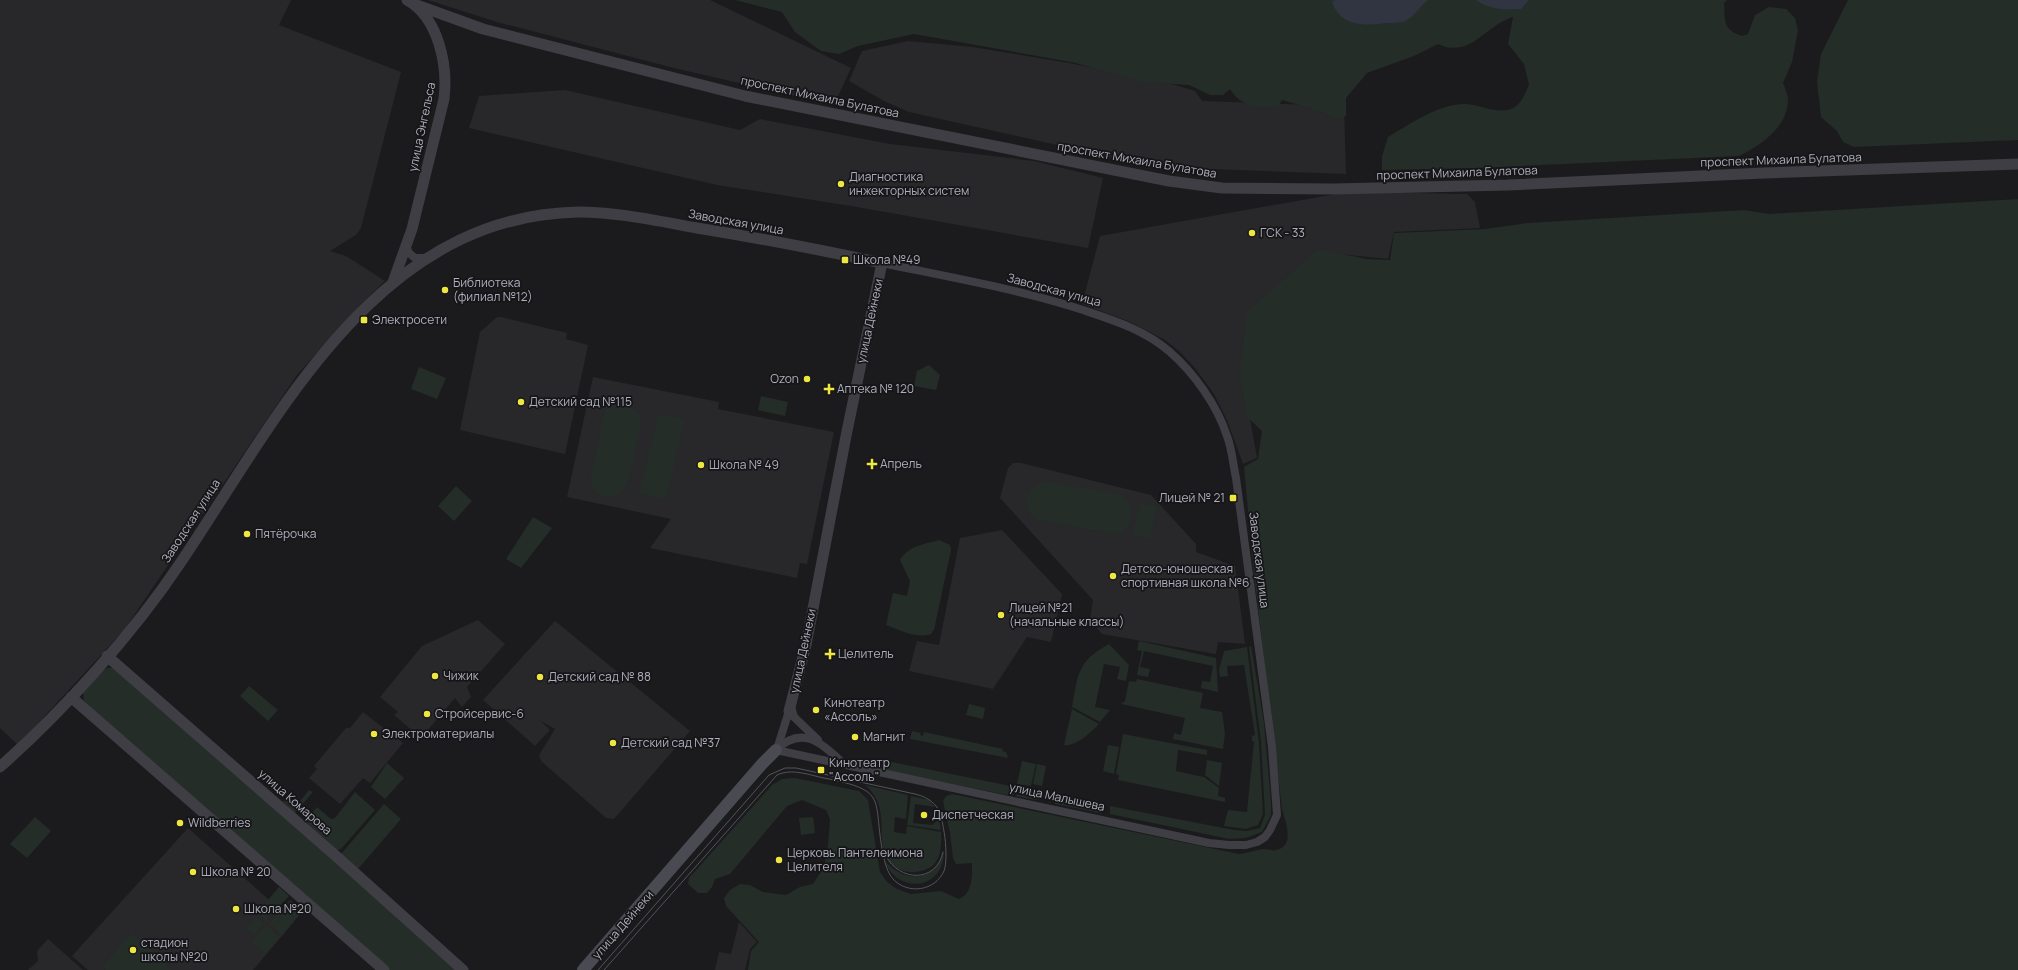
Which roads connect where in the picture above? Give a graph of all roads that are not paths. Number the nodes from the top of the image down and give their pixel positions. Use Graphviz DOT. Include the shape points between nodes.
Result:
graph roads {
  1 [pos="411,2"];
  2 [pos="2018,164"];
  3 [pos="406,246"];
  4 [pos="427,258"];
  5 [pos="882,263"];
  6 [pos="393,282"];
  7 [pos="107,656"];
  8 [pos="71,697"];
  9 [pos="790,709"];
  10 [pos="824,747"];
  11 [pos="776,750"];
  12 [pos="844,764"];
  13 [pos="0,767"];
  14 [pos="1265,837"];
  15 [pos="384,970"];
  16 [pos="463,970"];
  17 [pos="584,970"];
  1 -- 2 [label="street, проспект Михаила Булатова" via="483,29 745,96 1169,181 1222,188 1334,189 1508,185"];
  1 -- 3 [label="street, улица Энгельса" via="423,13 433,30 444,62 446,84"];
  3 -- 4 [label="street" via="415,258"];
  3 -- 6 [label="street, Заводская улица"];
  4 -- 5 [label="street, Заводская улица" via="485,228 528,218 577,212 653,220"];
  4 -- 6 [label="street, Заводская улица"];
  5 -- 9 [label="street, улица Дейнеки" via="846,431 806,645"];
  5 -- 14 [label="street, Заводская улица" via="1042,298 1122,323 1170,352 1203,390 1227,436 1241,516 1272,747 1277,804 1277,815"];
  6 -- 7 [label="street, Заводская улица" via="350,323 295,389 228,487 181,563"];
  7 -- 8 [label="street, Заводская улица"];
  7 -- 16 [label="street, улица Комарова"];
  8 -- 13 [label="street, Заводская улица"];
  8 -- 15 [label="street"];
  9 -- 10 [label="street" via="794,717"];
  9 -- 11 [label="street, улица Дейнеки"];
  10 -- 11 [label="street, улица Малышева" via="815,740 800,738 784,742"];
  10 -- 12 [label="street, улица Малышева"];
  11 -- 12 [label="street, улица Малышева"];
  11 -- 17 [label="main road, улица Дейнеки"];
  12 -- 14 [label="street, улица Малышева" via="1209,842 1246,845"];
}
